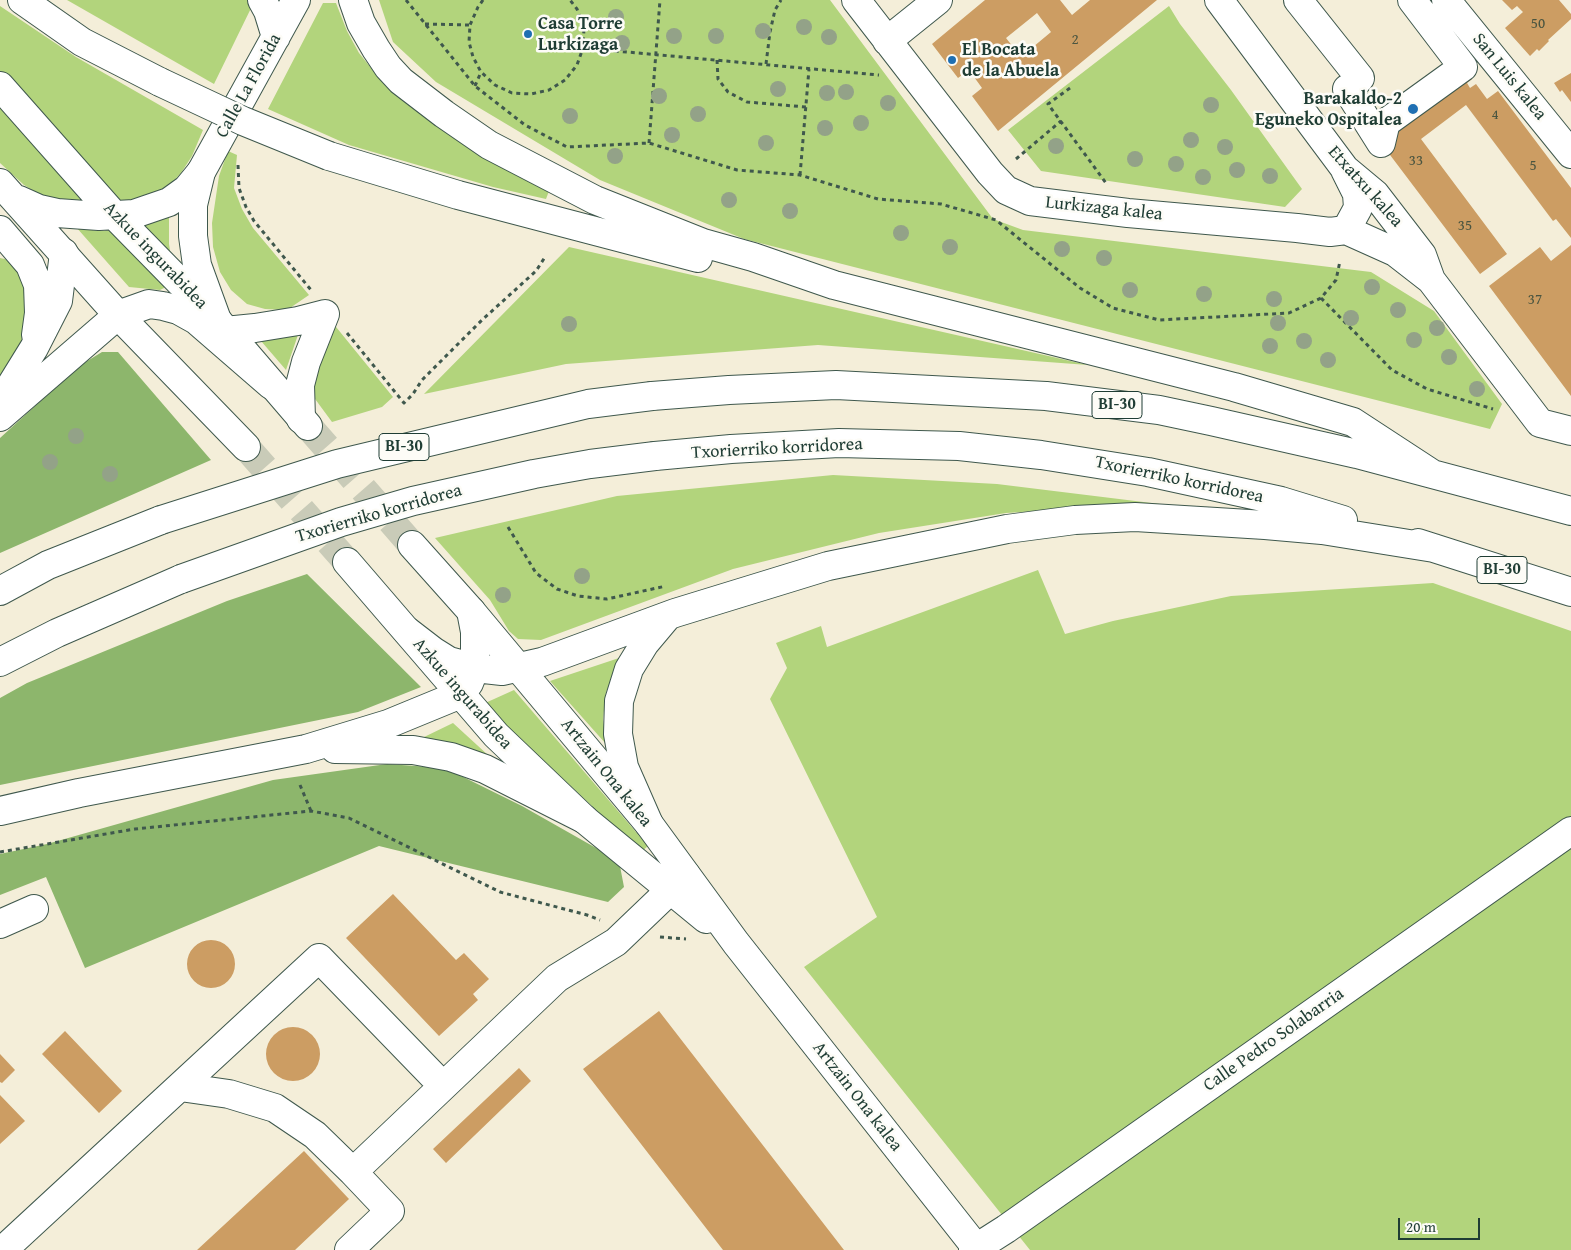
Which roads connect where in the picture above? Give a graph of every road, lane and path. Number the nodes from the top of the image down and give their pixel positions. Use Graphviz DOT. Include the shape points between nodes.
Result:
graph roads {
  1 [pos="22,0"];
  2 [pos="262,0"];
  3 [pos="296,0"];
  4 [pos="353,0"];
  5 [pos="406,0"];
  6 [pos="484,0"];
  7 [pos="570,0"];
  8 [pos="660,0"];
  9 [pos="781,0"];
  10 [pos="856,0"];
  11 [pos="938,0"];
  12 [pos="1220,0"];
  13 [pos="1298,0"];
  14 [pos="1412,0"];
  15 [pos="1446,0"];
  16 [pos="424,24"];
  17 [pos="470,25"];
  18 [pos="276,37"];
  19 [pos="887,41"];
  20 [pos="583,48"];
  21 [pos="656,54"];
  22 [pos="717,60"];
  23 [pos="766,65"];
  24 [pos="809,69"];
  25 [pos="481,72"];
  26 [pos="916,78"];
  27 [pos="0,86"];
  28 [pos="475,86"];
  29 [pos="1070,88"];
  30 [pos="806,107"];
  31 [pos="1062,121"];
  32 [pos="649,143"];
  33 [pos="1571,154"];
  34 [pos="240,156"];
  35 [pos="1012,162"];
  36 [pos="1345,169"];
  37 [pos="201,172"];
  38 [pos="800,174"];
  39 [pos="6,190"];
  40 [pos="1128,213"];
  41 [pos="115,216"];
  42 [pos="0,230"];
  43 [pos="1346,230"];
  44 [pos="64,253"];
  45 [pos="545,257"];
  46 [pos="1340,261"];
  47 [pos="1431,280"];
  48 [pos="834,285"];
  49 [pos="316,296"];
  50 [pos="1321,298"];
  51 [pos="118,315"];
  52 [pos="221,326"];
  53 [pos="341,326"];
  54 [pos="34,348"];
  55 [pos="271,385"];
  56 [pos="0,403"];
  57 [pos="0,417"];
  58 [pos="1540,423"];
  59 [pos="1571,431"];
  60 [pos="246,448"];
  61 [pos="1431,473"];
  62 [pos="1571,511"];
  63 [pos="508,527"];
  64 [pos="412,545"];
  65 [pos="1434,548"];
  66 [pos="347,562"];
  67 [pos="0,591"];
  68 [pos="1571,592"];
  69 [pos="471,611"];
  70 [pos="672,614"];
  71 [pos="407,631"];
  72 [pos="0,662"];
  73 [pos="475,668"];
  74 [pos="518,668"];
  75 [pos="461,694"];
  76 [pos="306,749"];
  77 [pos="300,785"];
  78 [pos="0,811"];
  79 [pos="311,811"];
  80 [pos="584,819"];
  81 [pos="649,824"];
  82 [pos="1571,831"];
  83 [pos="0,852"];
  84 [pos="678,883"];
  85 [pos="34,909"];
  86 [pos="0,924"];
  87 [pos="627,932"];
  88 [pos="687,940"];
  89 [pos="443,1086"];
  90 [pos="180,1087"];
  91 [pos="353,1172"];
  92 [pos="976,1249"];
  93 [pos="3,1250"];
  94 [pos="349,1250"];
  1 -- 48 [label="main road, bridge" via="82,42 160,82 329,156 458,195 758,274"];
  2 -- 18 [label="main road"];
  3 -- 18 [label="main road, Calle La Florida"];
  4 -- 48 [label="main road" via="361,23 388,67 444,114 489,145 595,200 703,243"];
  5 -- 16 [label="path"];
  6 -- 17 [label="path"];
  7 -- 20 [label="path" via="584,28"];
  8 -- 21 [label="path"];
  9 -- 23 [label="path" via="775,10"];
  10 -- 19 [label="main road, Lurkizaga kalea"];
  11 -- 19 [label="main road"];
  12 -- 36 [label="main road, Etxatxu kalea"];
  13 -- 14 [label="main road" via="1360,78 1347,89 1381,143 1384,124 1463,67"];
  15 -- 33 [label="main road, San Luis kalea"];
  16 -- 17 [label="path"];
  16 -- 28 [label="path"];
  17 -- 25 [label="path" via="469,42"];
  18 -- 37 [label="main road, Calle La Florida"];
  19 -- 26 [label="main road, Lurkizaga kalea"];
  20 -- 21 [label="path"];
  20 -- 25 [label="path" via="577,66 565,80 549,90 531,94 512,93 495,85"];
  21 -- 22 [label="path"];
  21 -- 32 [label="path"];
  22 -- 23 [label="path"];
  22 -- 30 [label="path" via="718,79 728,92 747,102"];
  23 -- 24 [label="path"];
  24 -- 26 [label="path"];
  24 -- 30 [label="path"];
  25 -- 28 [label="path"];
  26 -- 40 [label="main road, Lurkizaga kalea" via="1006,190 1030,201"];
  27 -- 41 [label="main road, Azkue ingurabidea"];
  28 -- 32 [label="path" via="525,125 567,147"];
  29 -- 31 [label="path" via="1048,104"];
  30 -- 38 [label="path"];
  31 -- 35 [label="path"];
  31 -- 40 [label="path"];
  32 -- 38 [label="path" via="737,170"];
  34 -- 49 [label="path" via="239,188 254,222"];
  36 -- 43 [label="main road" via="1357,194 1358,208"];
  36 -- 47 [label="main road, Etxatxu kalea" via="1375,194 1422,255"];
  37 -- 41 [label="main road" via="187,189 169,202 134,214"];
  37 -- 52 [label="main road" via="193,205 193,236 197,265"];
  38 -- 50 [label="path" via="878,199 941,204 996,220 1080,288 1113,308 1159,320 1289,313"];
  39 -- 41 [label="main road" via="39,209 78,216"];
  39 -- 44 [label="main road"];
  40 -- 43 [label="main road, Lurkizaga kalea" via="1330,232"];
  41 -- 52 [label="main road, Azkue ingurabidea"];
  42 -- 54 [label="main road" via="30,265 38,285 39,313"];
  43 -- 47 [label="main road, Lurkizaga kalea" via="1396,252"];
  44 -- 51 [label="main road"];
  44 -- 54 [label="main road" via="58,301"];
  45 -- 53 [label="path" via="536,271 482,320 422,380 404,403"];
  46 -- 50 [label="path" via="1336,280"];
  47 -- 58 [label="main road, Etxatxu kalea"];
  48 -- 61 [label="main road" via="1234,387 1353,422"];
  50 -- 58 [label="path" via="1399,374 1427,389"];
  51 -- 55 [label="main road" via="149,304 178,310 196,320"];
  51 -- 57 [label="main road"];
  51 -- 60 [label="main road"];
  52 -- 55 [label="main road, Azkue ingurabidea"];
  52 -- 55 [label="main road, Azkue ingurabidea" via="289,322 325,314 300,385 304,422"];
  54 -- 56 [label="main road"];
  58 -- 59 [label="main road"];
  61 -- 62 [label="main road, BI-30"];
  61 -- 67 [label="main road, BI-30, bridge" via="1348,451 1159,410 1046,396 836,385 652,396 588,404 337,464 161,520 48,565"];
  63 -- 70 [label="path" via="536,572 557,589 578,596 607,599 665,585"];
  64 -- 69 [label="main road"];
  65 -- 68 [label="main road, Txorierriko korridorea / BI-30"];
  65 -- 70 [label="main road" via="1322,530 1265,525 1135,518 1074,520 1007,528 828,566"];
  65 -- 72 [label="main road, Txorierriko korridorea / BI-30, bridge" via="1262,496 1041,454 959,446 839,443 731,449 590,464 413,501 341,522 181,579 57,632"];
  66 -- 71 [label="main road, Azkue ingurabidea"];
  69 -- 73 [label="main road" via="475,632"];
  69 -- 74 [label="main road"];
  70 -- 74 [label="main road"];
  70 -- 81 [label="main road" via="645,643 629,669 619,701 618,734 624,767"];
  71 -- 73 [label="main road" via="432,652 449,661"];
  71 -- 75 [label="main road, Azkue ingurabidea"];
  73 -- 74 [label="main road" via="502,671"];
  73 -- 75 [label="main road"];
  74 -- 81 [label="main road, Artzain Ona kalea"];
  75 -- 76 [label="main road" via="388,724"];
  75 -- 80 [label="main road, Azkue ingurabidea" via="496,735"];
  76 -- 78 [label="main road"];
  76 -- 80 [label="main road" via="395,749 451,757 485,769"];
  77 -- 79 [label="path"];
  79 -- 83 [label="path" via="135,829"];
  79 -- 87 [label="path" via="349,818 500,892 588,916"];
  80 -- 84 [label="main road, Artzain Ona kalea"];
  81 -- 84 [label="main road, Artzain Ona kalea"];
  82 -- 92 [label="main road, Calle Pedro Solabarria"];
  84 -- 87 [label="main road"];
  84 -- 92 [label="main road, Artzain Ona kalea" via="736,943"];
  85 -- 86 [label="main road"];
  87 -- 88 [label="path" via="638,936"];
  87 -- 89 [label="main road" via="558,978"];
  89 -- 90 [label="main road" via="319,958"];
  89 -- 91 [label="main road"];
  90 -- 91 [label="main road" via="229,1094 275,1108 315,1135"];
  90 -- 93 [label="main road"];
  91 -- 94 [label="main road" via="390,1211"];
}
